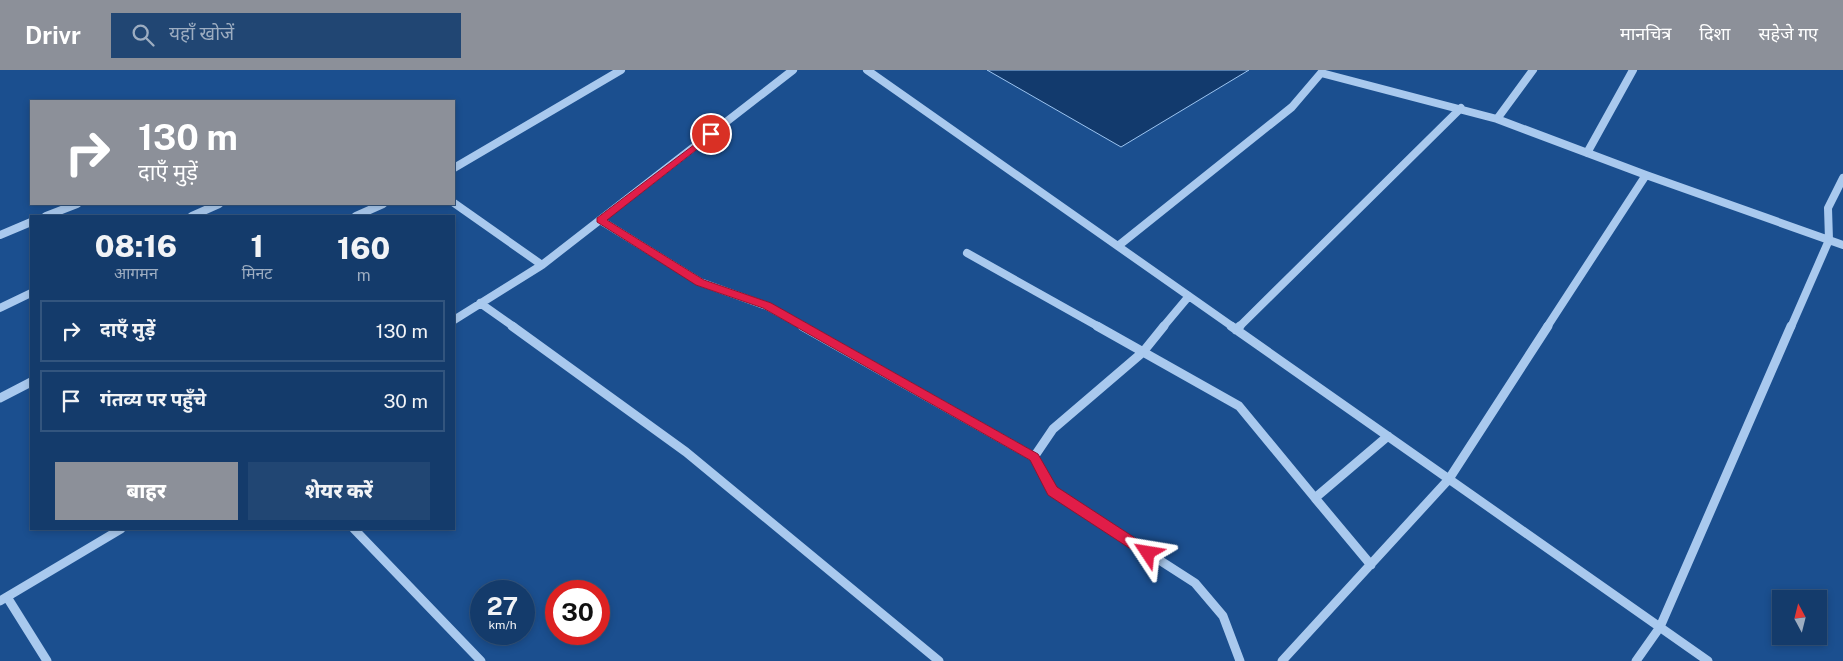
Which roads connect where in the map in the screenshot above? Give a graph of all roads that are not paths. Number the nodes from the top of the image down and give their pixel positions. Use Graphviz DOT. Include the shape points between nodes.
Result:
graph roads {
  1 [pos="622,70"];
  2 [pos="792,70"];
  3 [pos="867,70"];
  4 [pos="1533,70"];
  5 [pos="1633,70"];
  6 [pos="1460,108"];
  7 [pos="1497,119"];
  8 [pos="1587,153"];
  9 [pos="455,167"];
  10 [pos="1646,175"];
  11 [pos="1843,178"];
  12 [pos="455,204"];
  13 [pos="74,205"];
  14 [pos="217,205"];
  15 [pos="381,205"];
  16 [pos="49,215"];
  17 [pos="194,215"];
  18 [pos="358,215"];
  19 [pos="600,220"];
  20 [pos="30,222"];
  21 [pos="0,235"];
  22 [pos="1829,240"];
  23 [pos="1843,245"];
  24 [pos="1118,246"];
  25 [pos="967,252"];
  26 [pos="542,265"];
  27 [pos="30,293"];
  28 [pos="1189,296"];
  29 [pos="480,304"];
  30 [pos="0,308"];
  31 [pos="455,319"];
  32 [pos="1236,330"];
  33 [pos="1143,352"];
  34 [pos="30,383"];
  35 [pos="0,398"];
  36 [pos="1388,436"];
  37 [pos="1034,457"];
  38 [pos="1449,479"];
  39 [pos="1315,498"];
  40 [pos="119,530"];
  41 [pos="355,530"];
  42 [pos="1371,564"];
  43 [pos="4,599"];
  44 [pos="1660,627"];
  45 [pos="47,661"];
  46 [pos="481,661"];
  47 [pos="939,661"];
  48 [pos="1240,661"];
  49 [pos="1282,661"];
  50 [pos="1636,661"];
  51 [pos="1708,661"];
  1 -- 9 [label="street"];
  2 -- 19 [label="street"];
  3 -- 24 [label="street"];
  4 -- 7 [label="street"];
  5 -- 8 [label="street"];
  6 -- 7 [label="street"];
  6 -- 24 [label="street" via="1321,73 1292,107"];
  6 -- 32 [label="street"];
  7 -- 8 [label="street"];
  8 -- 10 [label="street"];
  10 -- 22 [label="street"];
  10 -- 38 [label="street"];
  11 -- 22 [label="street" via="1828,208"];
  12 -- 26 [label="street"];
  13 -- 16 [label="street"];
  14 -- 17 [label="street"];
  15 -- 18 [label="street"];
  19 -- 26 [label="street"];
  19 -- 37 [label="street" via="700,282 767,306"];
  20 -- 21 [label="street"];
  22 -- 23 [label="street"];
  22 -- 44 [label="street"];
  24 -- 28 [label="street"];
  25 -- 33 [label="street"];
  26 -- 29 [label="street"];
  27 -- 30 [label="street"];
  28 -- 32 [label="street"];
  28 -- 33 [label="street"];
  29 -- 31 [label="street"];
  29 -- 47 [label="street" via="686,452"];
  32 -- 36 [label="street"];
  33 -- 37 [label="street" via="1053,429"];
  33 -- 39 [label="street" via="1239,406"];
  34 -- 35 [label="street"];
  36 -- 38 [label="street"];
  36 -- 39 [label="street"];
  37 -- 48 [label="street" via="1052,491 1196,583 1223,616"];
  38 -- 42 [label="street"];
  38 -- 44 [label="street"];
  39 -- 42 [label="street"];
  40 -- 43 [label="street"];
  41 -- 46 [label="street"];
  42 -- 49 [label="street"];
  43 -- 45 [label="street"];
  44 -- 50 [label="street"];
  44 -- 51 [label="street"];
}
